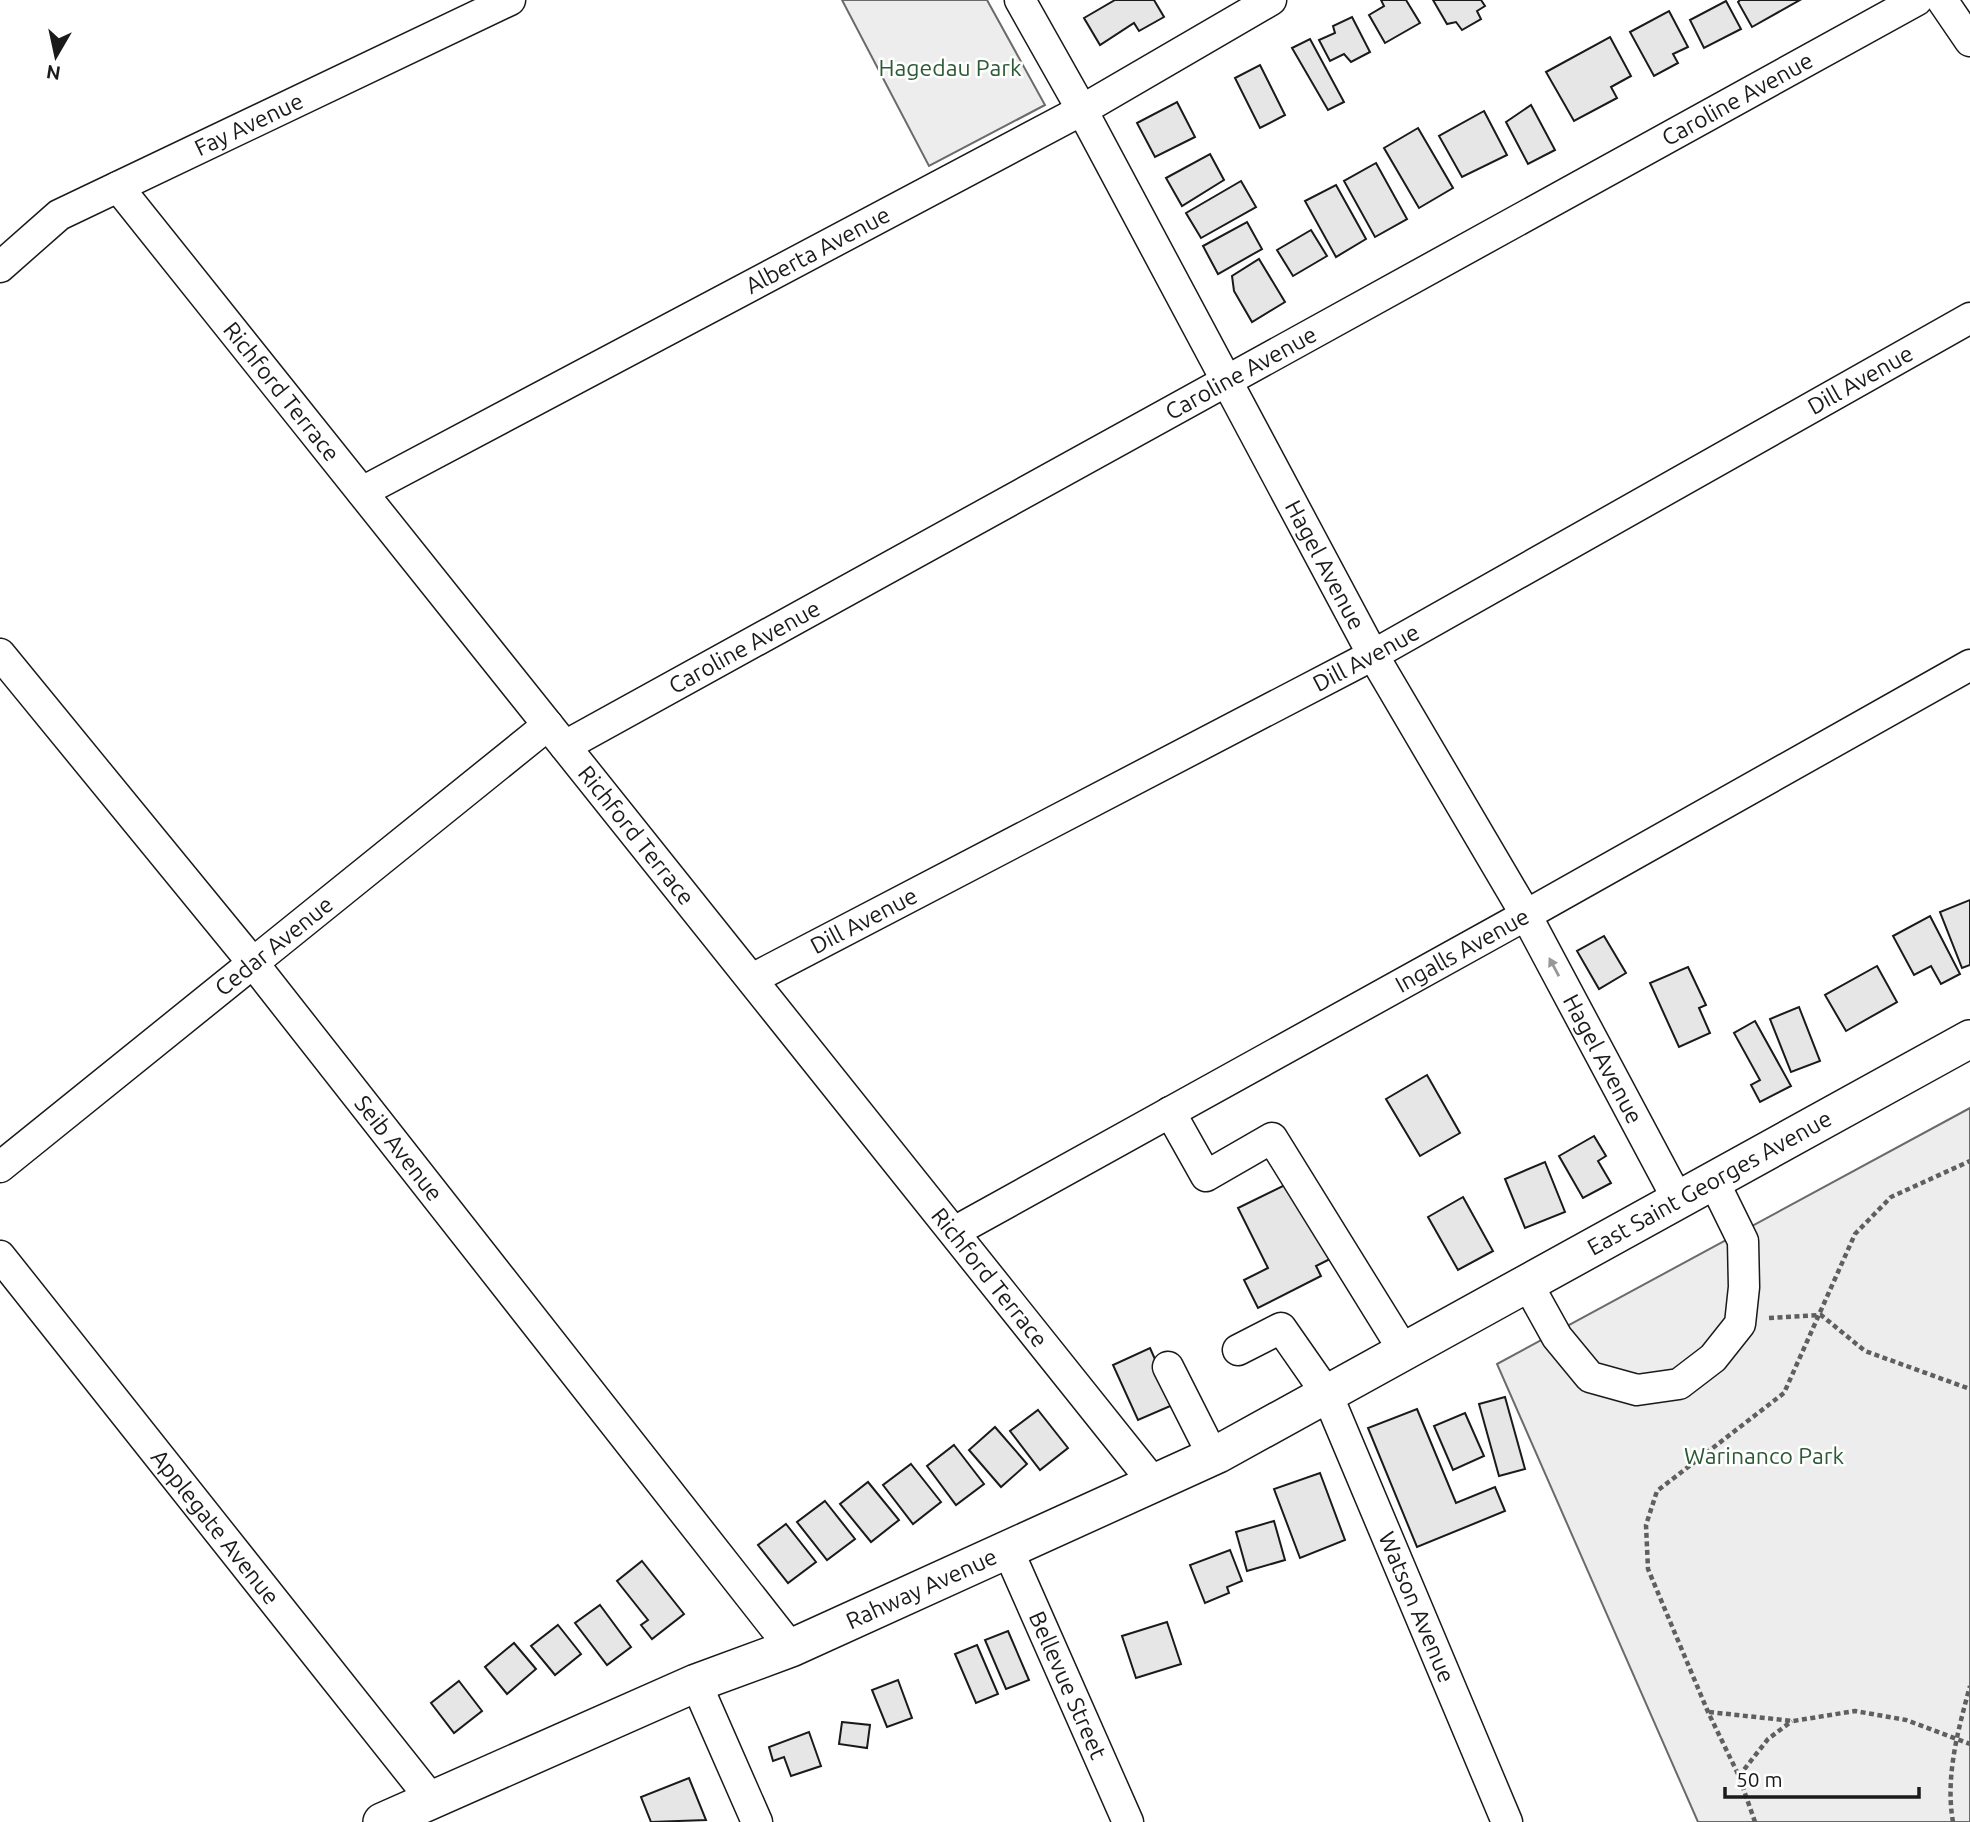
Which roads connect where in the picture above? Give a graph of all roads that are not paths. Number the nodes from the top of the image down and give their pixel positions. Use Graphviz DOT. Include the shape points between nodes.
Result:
graph roads {
  1 [pos="510,0"];
  2 [pos="1020,0"];
  3 [pos="1271,0"];
  4 [pos="1917,0"];
  5 [pos="1942,0"];
  6 [pos="1970,41"];
  7 [pos="1082,110"];
  8 [pos="118,187"];
  9 [pos="0,267"];
  10 [pos="1970,318"];
  11 [pos="1227,381"];
  12 [pos="362,492"];
  13 [pos="0,654"];
  14 [pos="1373,656"];
  15 [pos="1970,665"];
  16 [pos="557,736"];
  17 [pos="1526,915"];
  18 [pos="253,963"];
  19 [pos="752,979"];
  20 [pos="1970,1039"];
  21 [pos="1170,1112"];
  22 [pos="0,1167"];
  23 [pos="1713,1180"];
  24 [pos="1678,1200"];
  25 [pos="954,1232"];
  26 [pos="0,1256"];
  27 [pos="1527,1283"];
  28 [pos="1450,1328"];
  29 [pos="1238,1350"];
  30 [pos="1404,1351"];
  31 [pos="1168,1367"];
  32 [pos="1327,1394"];
  33 [pos="1213,1456"];
  34 [pos="1153,1482"];
  35 [pos="1007,1548"];
  36 [pos="791,1647"];
  37 [pos="696,1683"];
  38 [pos="432,1800"];
  39 [pos="388,1821"];
  40 [pos="757,1822"];
  41 [pos="1129,1822"];
  42 [pos="1507,1822"];
  1 -- 8 [label="street, Fay Avenue"];
  2 -- 7 [label="street, Hagel Avenue"];
  3 -- 7 [label="street, Alberta Avenue"];
  4 -- 11 [label="street, Caroline Avenue"];
  5 -- 6 [label="street"];
  7 -- 11 [label="street, Hagel Avenue"];
  7 -- 12 [label="street, Alberta Avenue"];
  8 -- 9 [label="street, Fay Avenue" via="59,215"];
  8 -- 12 [label="street, Richford Terrace"];
  10 -- 14 [label="street, Dill Avenue"];
  11 -- 14 [label="street, Hagel Avenue"];
  11 -- 16 [label="street, Caroline Avenue"];
  12 -- 16 [label="street, Richford Terrace"];
  13 -- 18 [label="street, Seib Avenue"];
  14 -- 17 [label="street, Hagel Avenue"];
  14 -- 19 [label="street, Dill Avenue"];
  15 -- 17 [label="street, Ingalls Avenue"];
  16 -- 18 [label="street, Cedar Avenue"];
  16 -- 19 [label="street, Richford Terrace"];
  17 -- 21 [label="street, Ingalls Avenue"];
  24 -- 17 [label="street, Hagel Avenue, one-way"];
  18 -- 22 [label="street, Cedar Avenue"];
  18 -- 36 [label="street, Seib Avenue"];
  19 -- 25 [label="street, Richford Terrace"];
  20 -- 23 [label="main road, East Saint Georges Avenue"];
  21 -- 25 [label="street, Ingalls Avenue"];
  21 -- 30 [label="street" via="1206,1176 1272,1138"];
  23 -- 24 [label="main road, East Saint Georges Avenue"];
  23 -- 27 [label="street" via="1743,1241 1740,1324 1713,1358 1679,1384 1637,1390 1590,1377 1558,1337"];
  24 -- 27 [label="main road, East Saint Georges Avenue"];
  25 -- 34 [label="street, Richford Terrace"];
  26 -- 38 [label="street, Applegate Avenue"];
  27 -- 28 [label="main road, East Saint Georges Avenue"];
  28 -- 30 [label="main road, Rahway Avenue"];
  29 -- 32 [label="street, Watson Avenue" via="1281,1328"];
  30 -- 32 [label="main road, Rahway Avenue"];
  31 -- 33 [label="street"];
  32 -- 33 [label="main road, Rahway Avenue"];
  32 -- 42 [label="street, Watson Avenue"];
  33 -- 34 [label="main road, Rahway Avenue"];
  34 -- 35 [label="main road, Rahway Avenue"];
  35 -- 36 [label="main road, Rahway Avenue"];
  35 -- 41 [label="street, Bellevue Street"];
  36 -- 37 [label="main road, Rahway Avenue"];
  37 -- 38 [label="main road, Rahway Avenue"];
  37 -- 40 [label="street"];
  38 -- 39 [label="main road, Rahway Avenue"];
}
